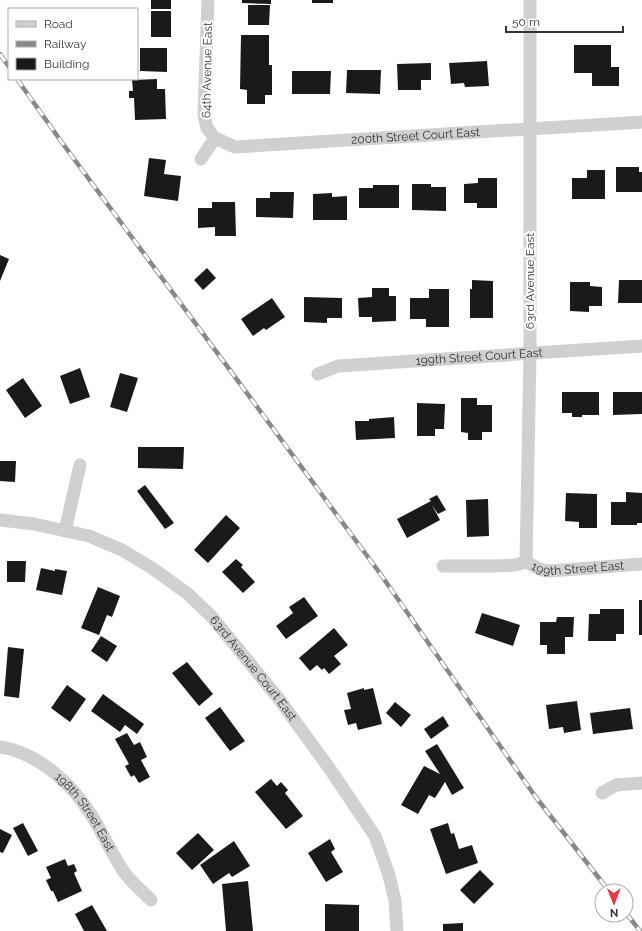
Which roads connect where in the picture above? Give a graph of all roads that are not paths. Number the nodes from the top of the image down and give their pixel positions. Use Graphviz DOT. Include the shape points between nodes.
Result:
graph roads {
  1 [pos="208,0"];
  2 [pos="530,0"];
  3 [pos="642,122"];
  4 [pos="530,130"];
  5 [pos="215,138"];
  6 [pos="201,159"];
  7 [pos="642,346"];
  8 [pos="530,354"];
  9 [pos="318,374"];
  10 [pos="80,465"];
  11 [pos="0,520"];
  12 [pos="65,531"];
  13 [pos="526,562"];
  14 [pos="642,564"];
  15 [pos="443,566"];
  16 [pos="0,747"];
  17 [pos="642,783"];
  18 [pos="602,793"];
  19 [pos="151,900"];
  20 [pos="397,931"];
  1 -- 5 [label="street, 64th Avenue East" via="204,115 207,128"];
  2 -- 4 [label="street, 63rd Avenue East"];
  3 -- 4 [label="street, 200th Street Court East"];
  4 -- 5 [label="street, 200th Street Court East" via="235,147"];
  4 -- 8 [label="street, 63rd Avenue East"];
  5 -- 6 [label="street"];
  7 -- 8 [label="street, 199th Street Court East"];
  8 -- 9 [label="street, 199th Street Court East" via="338,366"];
  8 -- 13 [label="street, 63rd Avenue East"];
  10 -- 12 [label="street"];
  11 -- 12 [label="street, 63rd Avenue Court East"];
  12 -- 20 [label="street, 63rd Avenue Court East" via="89,536 122,550 188,594 212,617 279,700 375,836 395,900"];
  13 -- 14 [label="street, 199th Street East" via="542,570"];
  13 -- 15 [label="street, 199th Street East" via="495,566"];
  16 -- 19 [label="street, 198th Street East" via="26,754 70,788 91,815 125,873"];
  17 -- 18 [label="street" via="616,785"];
}
